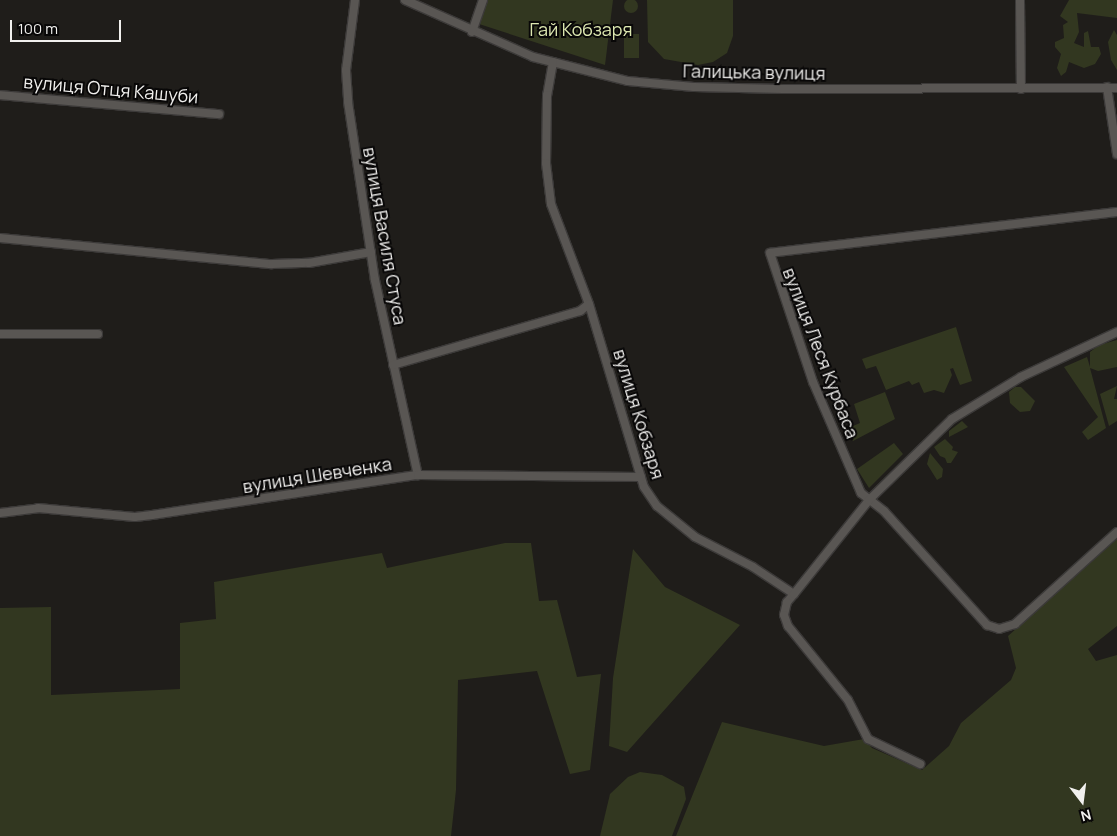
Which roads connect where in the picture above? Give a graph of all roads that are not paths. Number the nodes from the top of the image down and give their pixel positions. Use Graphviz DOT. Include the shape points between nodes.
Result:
graph roads {
  1 [pos="355,0"];
  2 [pos="405,0"];
  3 [pos="483,0"];
  4 [pos="1020,0"];
  5 [pos="472,32"];
  6 [pos="553,62"];
  7 [pos="1107,87"];
  8 [pos="1117,88"];
  9 [pos="1021,89"];
  10 [pos="0,95"];
  11 [pos="219,114"];
  12 [pos="1117,154"];
  13 [pos="1117,212"];
  14 [pos="0,238"];
  15 [pos="371,252"];
  16 [pos="590,304"];
  17 [pos="1117,332"];
  18 [pos="0,334"];
  19 [pos="98,334"];
  20 [pos="393,365"];
  21 [pos="418,475"];
  22 [pos="641,477"];
  23 [pos="869,500"];
  24 [pos="0,513"];
  25 [pos="1117,532"];
  26 [pos="794,594"];
  27 [pos="920,764"];
  1 -- 15 [label="street, вулиця Василя Стуса" via="346,78"];
  2 -- 5 [label="street, Галицька вулиця"];
  3 -- 5 [label="street"];
  4 -- 9 [label="street"];
  5 -- 6 [label="street, Галицька вулиця"];
  6 -- 9 [label="street, Галицька вулиця" via="604,77 694,88"];
  6 -- 16 [label="street, вулиця Кобзаря" via="548,95 546,163 551,204"];
  7 -- 8 [label="street, Галицька вулиця"];
  7 -- 9 [label="street, Галицька вулиця"];
  7 -- 12 [label="street"];
  10 -- 11 [label="street, вулиця Отця Кашуби"];
  13 -- 23 [label="street, вулиця Леся Курбаса" via="770,253 813,382 858,487"];
  14 -- 15 [label="street" via="272,264 310,263"];
  15 -- 20 [label="street, вулиця Василя Стуса"];
  16 -- 20 [label="street" via="580,311"];
  16 -- 22 [label="street, вулиця Кобзаря"];
  17 -- 23 [label="street" via="973,404 923,444"];
  18 -- 19 [label="street"];
  20 -- 21 [label="street, вулиця Василя Стуса"];
  21 -- 22 [label="street, вулиця Шевченка"];
  21 -- 24 [label="street, вулиця Шевченка" via="135,517 38,508"];
  22 -- 26 [label="street, вулиця Кобзаря" via="657,506 678,525"];
  23 -- 25 [label="street, вулиця Леся Курбаса" via="889,517 987,625 999,629 1015,624"];
  23 -- 26 [label="street"];
  26 -- 27 [label="street" via="787,602 784,615 788,626 848,700 868,738"];
}
